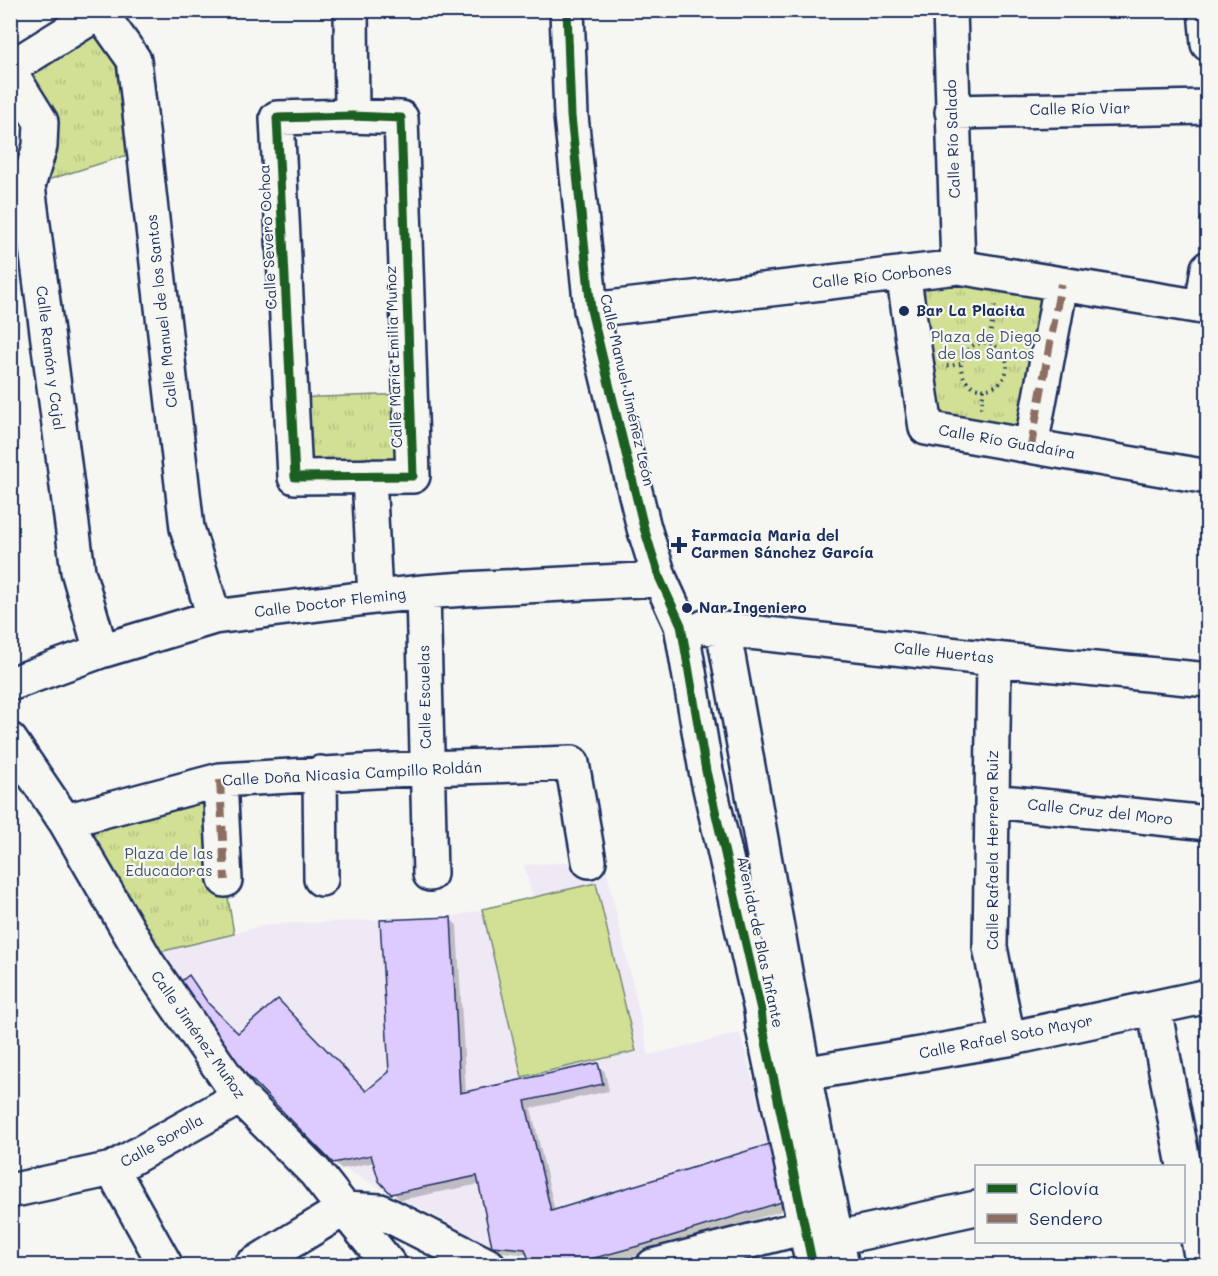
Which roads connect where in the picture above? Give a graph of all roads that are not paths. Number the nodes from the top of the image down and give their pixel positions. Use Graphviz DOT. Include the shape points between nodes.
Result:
graph roads {
  1 [pos="351,10"];
  2 [pos="567,10"];
  3 [pos="950,10"];
  4 [pos="1205,10"];
  5 [pos="102,11"];
  6 [pos="1208,44"];
  7 [pos="10,70"];
  8 [pos="1208,107"];
  9 [pos="952,112"];
  10 [pos="352,116"];
  11 [pos="401,118"];
  12 [pos="958,267"];
  13 [pos="1208,268"];
  14 [pos="903,273"];
  15 [pos="1061,284"];
  16 [pos="1205,307"];
  17 [pos="591,310"];
  18 [pos="1031,446"];
  19 [pos="369,476"];
  20 [pos="295,477"];
  21 [pos="1208,477"];
  22 [pos="660,579"];
  23 [pos="423,592"];
  24 [pos="375,597"];
  25 [pos="214,617"];
  26 [pos="681,625"];
  27 [pos="723,629"];
  28 [pos="101,651"];
  29 [pos="994,659"];
  30 [pos="1208,680"];
  31 [pos="10,684"];
  32 [pos="10,740"];
  33 [pos="427,768"];
  34 [pos="320,773"];
  35 [pos="220,780"];
  36 [pos="993,801"];
  37 [pos="65,821"];
  38 [pos="1208,823"];
  39 [pos="588,861"];
  40 [pos="430,874"];
  41 [pos="321,879"];
  42 [pos="225,880"];
  43 [pos="1208,996"];
  44 [pos="1154,1008"];
  45 [pos="777,1009"];
  46 [pos="1008,1039"];
  47 [pos="803,1074"];
  48 [pos="240,1097"];
  49 [pos="1177,1165"];
  50 [pos="112,1169"];
  51 [pos="10,1191"];
  52 [pos="1185,1196"];
  53 [pos="975,1208"];
  54 [pos="344,1209"];
  55 [pos="829,1238"];
  56 [pos="166,1266"];
  57 [pos="251,1266"];
  58 [pos="390,1266"];
  59 [pos="489,1266"];
  60 [pos="653,1266"];
  61 [pos="813,1266"];
  62 [pos="1203,1266"];
  1 -- 10 [label="street"];
  2 -- 17 [label="street, Calle Manuel Jiménez León" via="571,116"];
  3 -- 9 [label="street, Calle Río Salado"];
  4 -- 6 [label="street"];
  5 -- 7 [label="street"];
  5 -- 25 [label="street, Calle Manuel de los Santos" via="134,60 187,528"];
  7 -- 28 [label="street, Calle Ramón y Cajal" via="41,122 40,146 28,186 78,571"];
  8 -- 9 [label="street, Calle Río Viar"];
  9 -- 12 [label="street, Calle Río Salado"];
  10 -- 11 [label="street, Calle Severo Ochoa"];
  10 -- 20 [label="street, Calle Severo Ochoa" via="277,118"];
  11 -- 19 [label="street, Calle María Emilia Muñoz" via="413,476"];
  12 -- 14 [label="street, Calle Río Corbones"];
  12 -- 15 [label="street, Calle Río Corbones"];
  13 -- 16 [label="street"];
  14 -- 17 [label="street, Calle Río Corbones"];
  14 -- 18 [label="street, Calle Río Guadaíra" via="926,428"];
  15 -- 16 [label="street, Calle Río Corbones"];
  15 -- 18 [label="street"];
  17 -- 22 [label="street, Calle Manuel Jiménez León"];
  18 -- 21 [label="street, Calle Río Guadaíra"];
  19 -- 20 [label="street, Calle María Emilia Muñoz"];
  19 -- 24 [label="street"];
  22 -- 23 [label="street, Calle Doctor Fleming"];
  22 -- 26 [label="street, Calle Manuel Jiménez León"];
  23 -- 24 [label="street, Calle Doctor Fleming"];
  23 -- 33 [label="street, Calle Escuelas"];
  24 -- 25 [label="street, Calle Doctor Fleming"];
  25 -- 28 [label="street, Calle Doctor Fleming"];
  26 -- 27 [label="street, Calle Huertas"];
  26 -- 45 [label="street, Avenida de Blas Infante" via="706,771"];
  27 -- 29 [label="street, Calle Huertas"];
  27 -- 45 [label="street, Avenida de Blas Infante"];
  28 -- 31 [label="street, Calle Doctor Fleming"];
  29 -- 30 [label="street, Calle Huertas"];
  29 -- 36 [label="street, Calle Rafaela Herrera Ruiz"];
  32 -- 37 [label="street, Calle Jiménez Muñoz"];
  33 -- 34 [label="street, Calle Doña Nicasia Campillo Roldán"];
  33 -- 39 [label="street, Calle Doña Nicasia Campillo Roldán" via="572,763"];
  33 -- 40 [label="street, Calle Escuelas"];
  34 -- 35 [label="street, Calle Doña Nicasia Campillo Roldán"];
  34 -- 41 [label="street"];
  35 -- 37 [label="street, Calle Doña Nicasia Campillo Roldán"];
  35 -- 42 [label="street"];
  36 -- 38 [label="street, Calle Cruz del Moro"];
  36 -- 46 [label="street, Calle Rafaela Herrera Ruiz" via="990,947"];
  37 -- 48 [label="street, Calle Jiménez Muñoz" via="148,964"];
  43 -- 44 [label="street, Calle Rafael Soto Mayor"];
  44 -- 46 [label="street, Calle Rafael Soto Mayor"];
  44 -- 49 [label="street"];
  45 -- 47 [label="street, Avenida de Blas Infante"];
  45 -- 55 [label="street, Avenida de Blas Infante" via="763,1028"];
  46 -- 47 [label="street, Calle Rafael Soto Mayor"];
  47 -- 55 [label="street, Avenida de Blas Infante"];
  48 -- 50 [label="street, Calle Sorolla"];
  48 -- 54 [label="street, Calle Jiménez Muñoz" via="315,1172"];
  50 -- 51 [label="street, Calle Sorolla"];
  50 -- 56 [label="street"];
  52 -- 62 [label="street"];
  53 -- 55 [label="street"];
  54 -- 57 [label="street"];
  54 -- 58 [label="street, Calle Jiménez Muñoz"];
  54 -- 59 [label="street" via="380,1211"];
  55 -- 60 [label="street"];
  55 -- 61 [label="street, Avenida de Blas Infante"];
}
